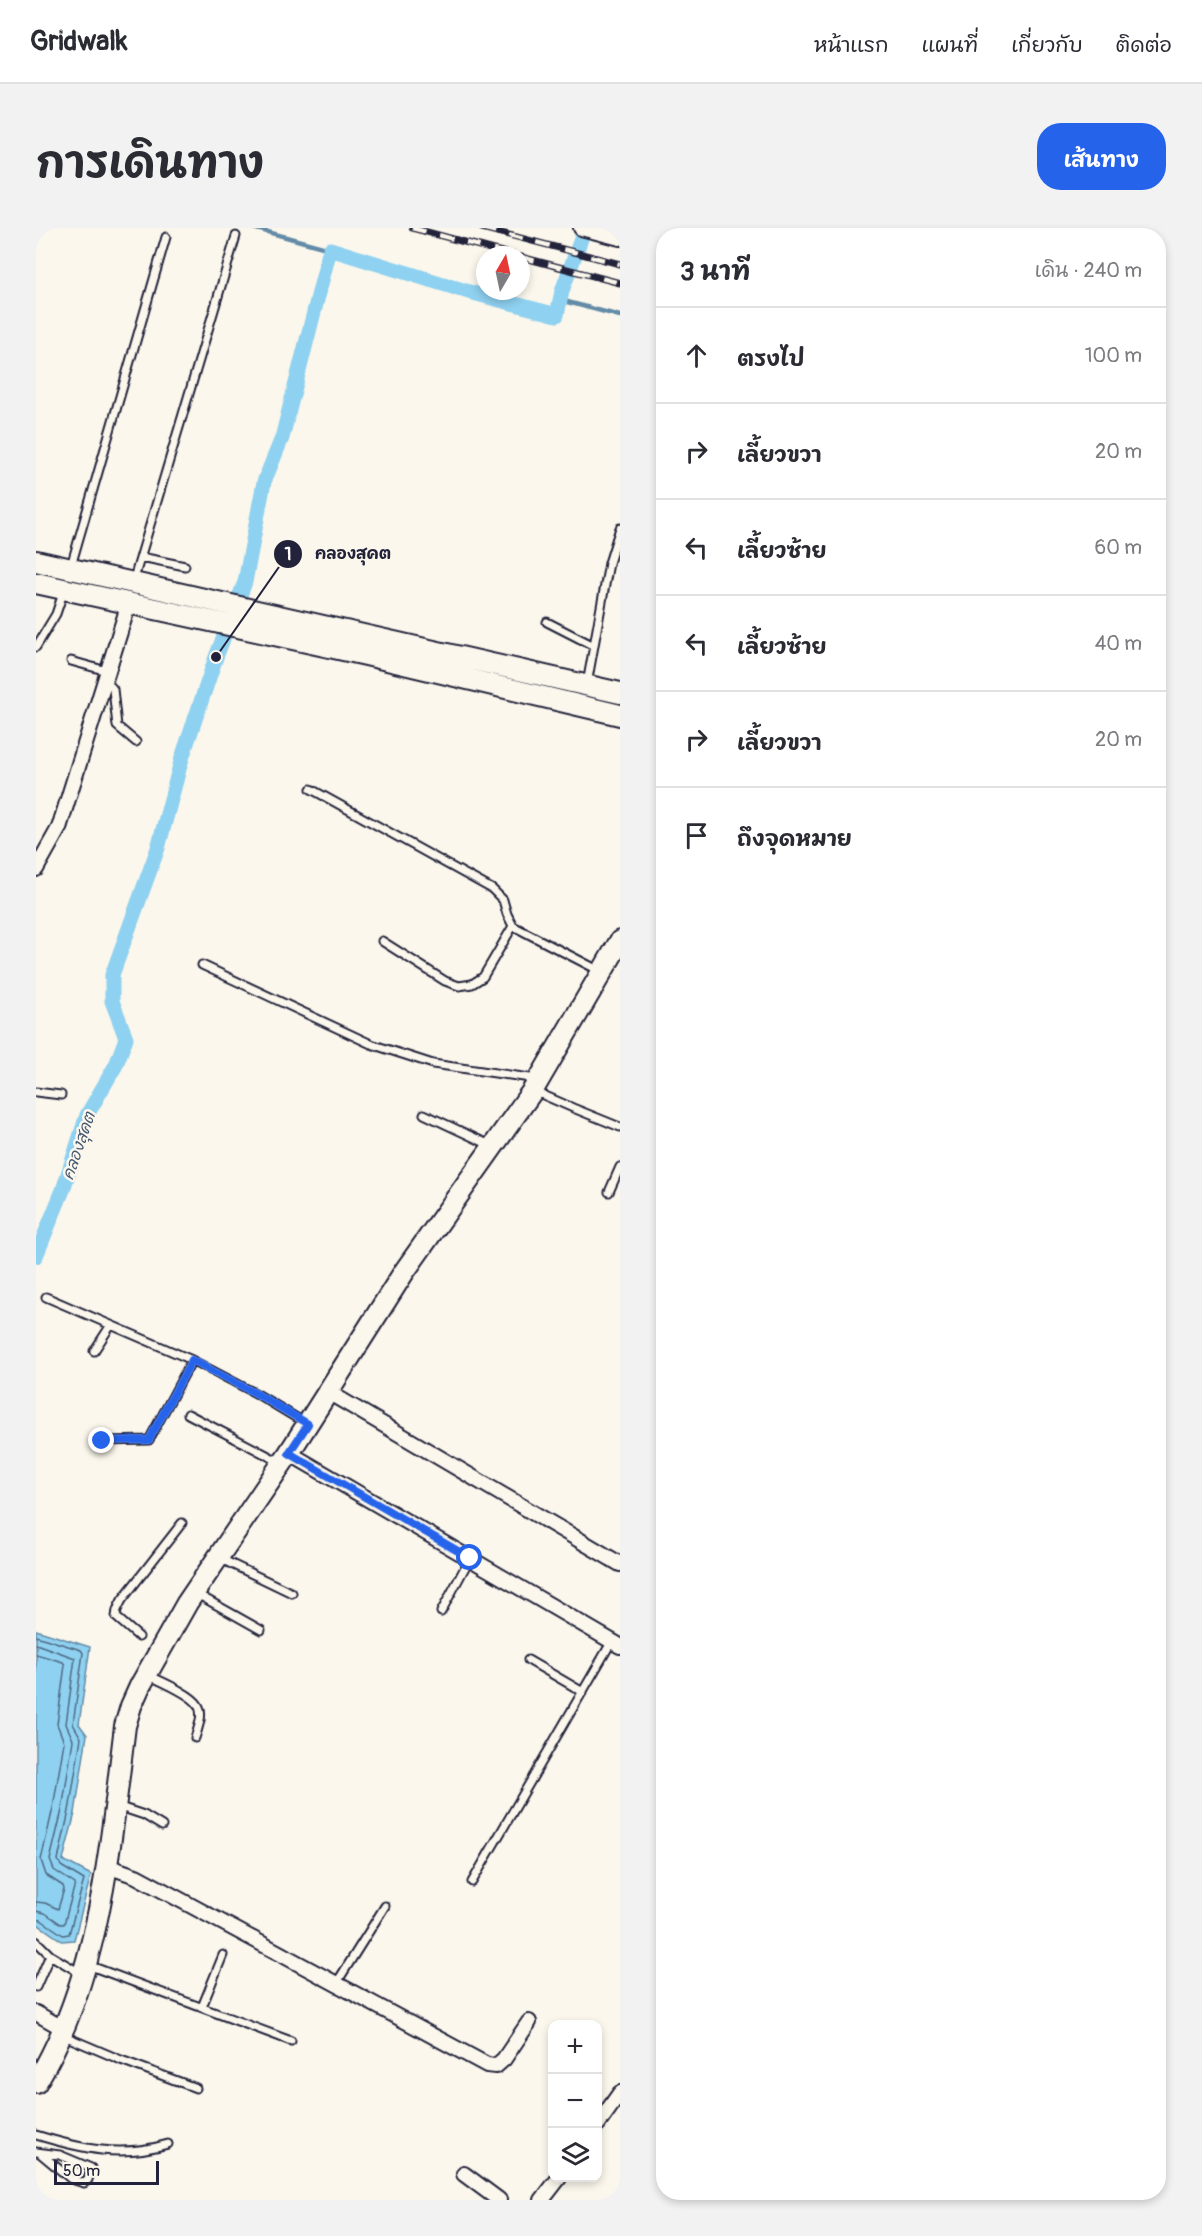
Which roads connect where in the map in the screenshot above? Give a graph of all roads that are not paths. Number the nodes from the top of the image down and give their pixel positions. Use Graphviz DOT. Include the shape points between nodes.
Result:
graph roads {
  1 [pos="586,229"];
  2 [pos="236,236"];
  3 [pos="165,237"];
  4 [pos="620,238"];
  5 [pos="620,528"];
  6 [pos="141,557"];
  7 [pos="36,561"];
  8 [pos="185,566"];
  9 [pos="70,569"];
  10 [pos="133,582"];
  11 [pos="36,583"];
  12 [pos="64,589"];
  13 [pos="129,603"];
  14 [pos="547,622"];
  15 [pos="594,646"];
  16 [pos="36,647"];
  17 [pos="71,661"];
  18 [pos="106,675"];
  19 [pos="587,686"];
  20 [pos="620,693"];
  21 [pos="620,715"];
  22 [pos="136,742"];
  23 [pos="311,789"];
  24 [pos="36,869"];
  25 [pos="513,926"];
  26 [pos="382,941"];
  27 [pos="620,941"];
  28 [pos="201,965"];
  29 [pos="602,972"];
  30 [pos="536,1085"];
  31 [pos="36,1092"];
  32 [pos="61,1095"];
  33 [pos="424,1114"];
  34 [pos="620,1126"];
  35 [pos="492,1146"];
  36 [pos="620,1167"];
  37 [pos="609,1192"];
  38 [pos="46,1297"];
  39 [pos="111,1325"];
  40 [pos="94,1351"];
  41 [pos="192,1360"];
  42 [pos="328,1392"];
  43 [pos="188,1414"];
  44 [pos="308,1424"];
  45 [pos="102,1441"];
  46 [pos="286,1458"];
  47 [pos="182,1523"];
  48 [pos="217,1557"];
  49 [pos="470,1558"];
  50 [pos="620,1564"];
  51 [pos="195,1593"];
  52 [pos="292,1593"];
  53 [pos="441,1612"];
  54 [pos="261,1630"];
  55 [pos="139,1637"];
  56 [pos="616,1644"];
  57 [pos="528,1660"];
  58 [pos="146,1674"];
  59 [pos="583,1692"];
  60 [pos="195,1738"];
  61 [pos="115,1805"];
  62 [pos="162,1826"];
  63 [pos="107,1866"];
  64 [pos="472,1882"];
  65 [pos="385,1906"];
  66 [pos="36,1941"];
  67 [pos="50,1955"];
  68 [pos="222,1956"];
  69 [pos="85,1970"];
  70 [pos="336,1984"];
  71 [pos="36,1987"];
  72 [pos="202,2007"];
  73 [pos="36,2013"];
  74 [pos="529,2022"];
  75 [pos="63,2032"];
  76 [pos="291,2041"];
  77 [pos="36,2083"];
  78 [pos="196,2088"];
  79 [pos="620,2093"];
  80 [pos="602,2117"];
  81 [pos="36,2134"];
  82 [pos="168,2144"];
  83 [pos="38,2153"];
  84 [pos="464,2174"];
  85 [pos="556,2182"];
  86 [pos="499,2200"];
  87 [pos="542,2200"];
  1 -- 4 [label="street"];
  2 -- 6 [label="lane"];
  3 -- 9 [label="lane"];
  5 -- 15 [label="lane" via="609,563"];
  6 -- 8 [label="lane"];
  6 -- 10 [label="lane"];
  7 -- 9 [label="street"];
  9 -- 10 [label="street"];
  10 -- 19 [label="street"];
  11 -- 12 [label="street"];
  12 -- 13 [label="street"];
  12 -- 16 [label="lane" via="56,614"];
  13 -- 18 [label="street"];
  13 -- 21 [label="street"];
  14 -- 15 [label="lane"];
  15 -- 19 [label="lane"];
  17 -- 18 [label="lane"];
  18 -- 22 [label="lane" via="117,726"];
  18 -- 24 [label="street" via="59,828"];
  19 -- 20 [label="street"];
  23 -- 25 [label="lane" via="492,888 503,900"];
  25 -- 26 [label="lane" via="483,977 459,986"];
  25 -- 29 [label="lane"];
  27 -- 29 [label="street"];
  28 -- 30 [label="lane" via="370,1044 433,1064"];
  29 -- 30 [label="street"];
  30 -- 34 [label="lane" via="573,1108"];
  30 -- 35 [label="street"];
  31 -- 32 [label="lane"];
  33 -- 35 [label="lane"];
  35 -- 42 [label="street" via="404,1272"];
  36 -- 37 [label="lane"];
  38 -- 39 [label="lane"];
  39 -- 40 [label="lane"];
  39 -- 41 [label="lane"];
  41 -- 44 [label="lane"];
  41 -- 45 [label="lane" via="149,1440"];
  42 -- 44 [label="street"];
  42 -- 50 [label="street"];
  43 -- 46 [label="lane"];
  44 -- 46 [label="street"];
  46 -- 48 [label="street"];
  46 -- 49 [label="street"];
  47 -- 55 [label="lane" via="117,1610 116,1617"];
  48 -- 51 [label="street"];
  48 -- 52 [label="lane"];
  49 -- 53 [label="lane"];
  49 -- 56 [label="street"];
  51 -- 54 [label="lane"];
  51 -- 58 [label="street" via="154,1649"];
  56 -- 59 [label="lane"];
  57 -- 59 [label="lane"];
  58 -- 60 [label="lane" via="199,1705 201,1716"];
  58 -- 61 [label="street" via="125,1726"];
  59 -- 64 [label="lane"];
  61 -- 62 [label="lane"];
  61 -- 63 [label="street"];
  63 -- 69 [label="street"];
  63 -- 70 [label="street" via="136,1876"];
  65 -- 70 [label="lane"];
  66 -- 67 [label="lane"];
  67 -- 69 [label="lane"];
  67 -- 71 [label="lane"];
  68 -- 72 [label="lane"];
  69 -- 72 [label="lane"];
  69 -- 75 [label="street"];
  70 -- 74 [label="street" via="487,2065 496,2066 504,2059"];
  72 -- 76 [label="lane"];
  73 -- 75 [label="street"];
  75 -- 77 [label="street"];
  75 -- 78 [label="lane" via="121,2060"];
  79 -- 80 [label="street"];
  81 -- 82 [label="lane" via="114,2152"];
  83 -- 83 [label="lane" via="60,2155 85,2164 90,2168 88,2180 84,2183 71,2179"];
  84 -- 86 [label="street"];
  85 -- 87 [label="street"];
}
